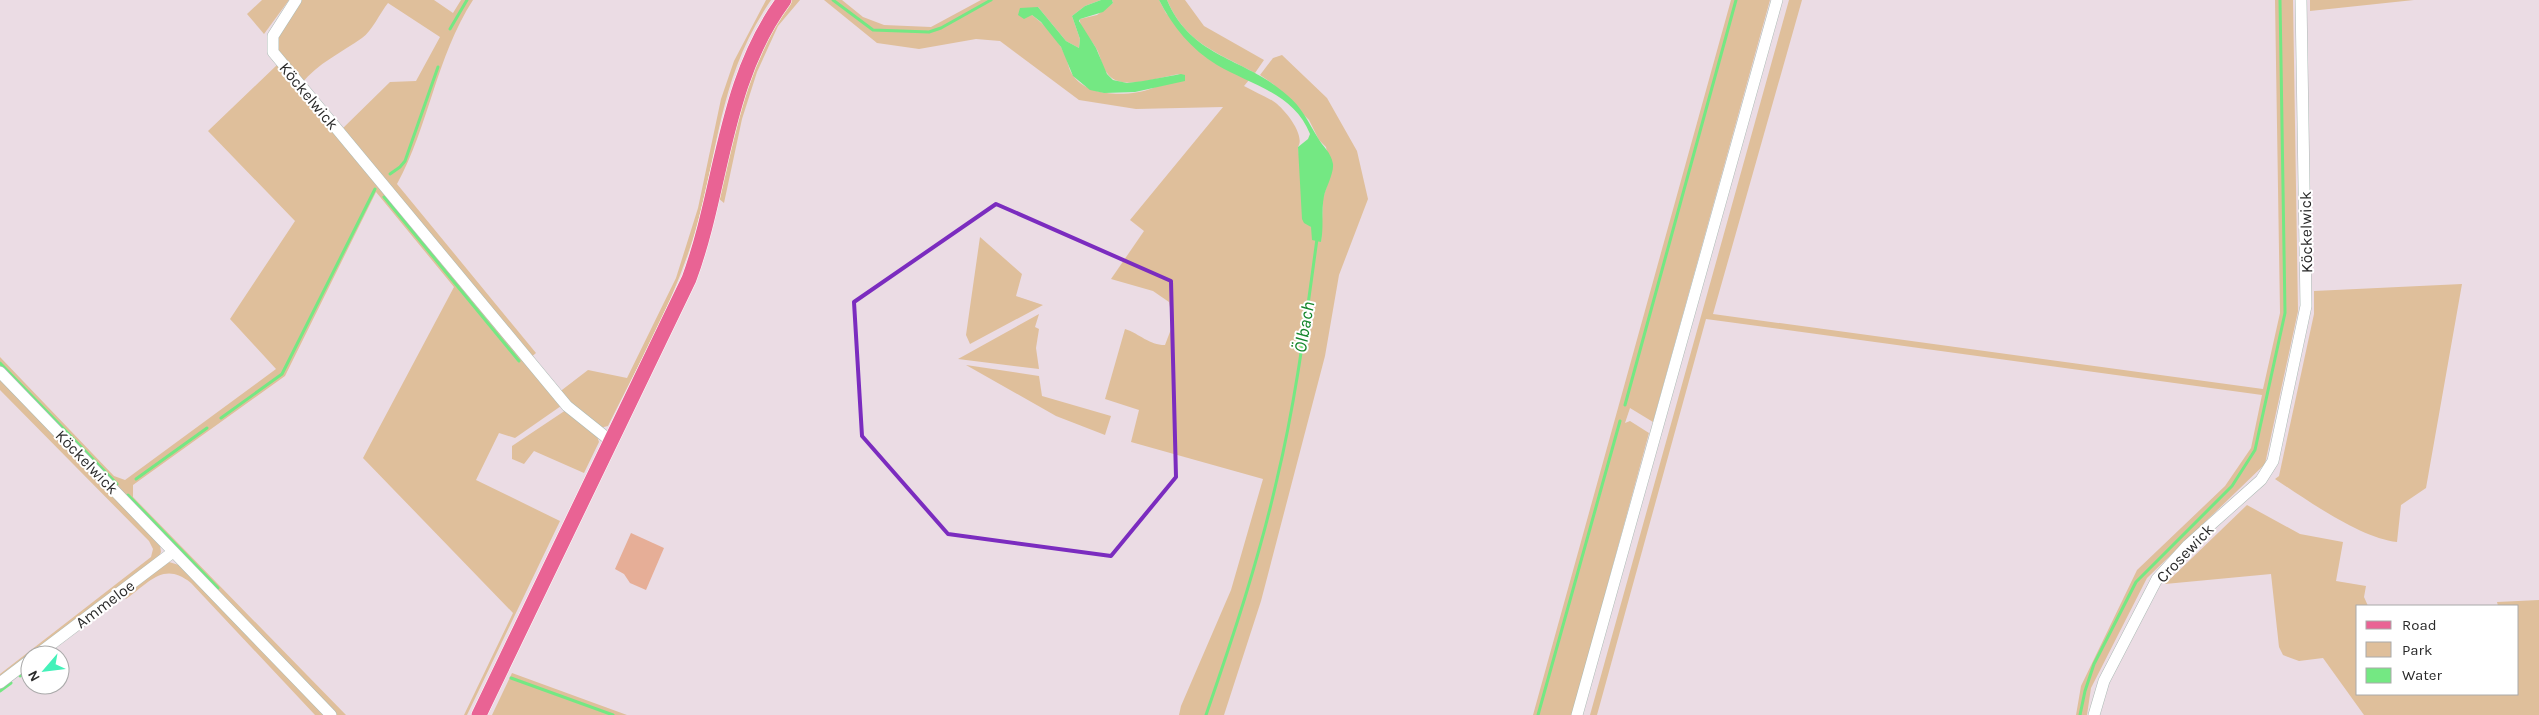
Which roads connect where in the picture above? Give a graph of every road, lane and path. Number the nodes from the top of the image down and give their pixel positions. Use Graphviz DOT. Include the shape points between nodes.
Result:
graph roads {
  1 [pos="296,0"];
  2 [pos="784,0"];
  3 [pos="1777,0"];
  4 [pos="2301,0"];
  5 [pos="0,372"];
  6 [pos="612,442"];
  7 [pos="2273,461"];
  8 [pos="173,552"];
  9 [pos="50,645"];
  10 [pos="20,668"];
  11 [pos="0,683"];
  12 [pos="331,715"];
  13 [pos="479,715"];
  14 [pos="1577,715"];
  15 [pos="2094,715"];
  1 -- 6 [label="street, Köckelwick" via="272,36 273,52 567,406"];
  2 -- 6 [label="main road" via="755,47 743,76 726,135 709,217 689,279"];
  3 -- 14 [label="street"];
  4 -- 7 [label="street, Köckelwick" via="2306,306"];
  5 -- 8 [label="street, Köckelwick"];
  6 -- 13 [label="main road"];
  7 -- 15 [label="street, Crosewick" via="2261,480 2188,545 2157,579 2104,681"];
  8 -- 9 [label="street, Ammeloe"];
  8 -- 12 [label="street, Köckelwick"];
  10 -- 11 [label="street"];
}
